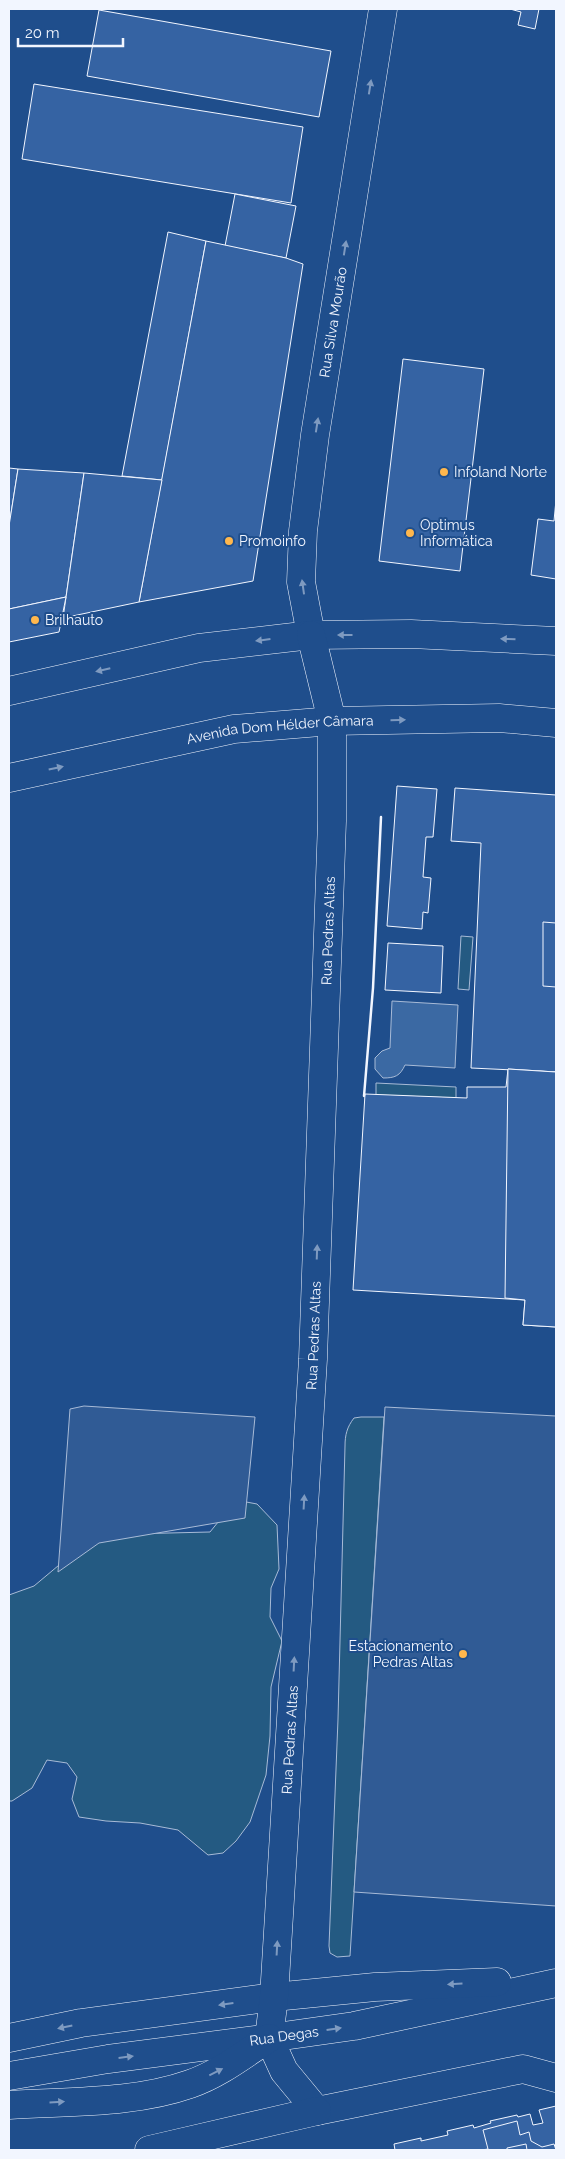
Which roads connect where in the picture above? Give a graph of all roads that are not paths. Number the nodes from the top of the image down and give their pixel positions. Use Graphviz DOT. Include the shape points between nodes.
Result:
graph roads {
  1 [pos="383,9"];
  2 [pos="311,635"];
  3 [pos="556,641"];
  4 [pos="9,691"];
  5 [pos="332,721"];
  6 [pos="556,723"];
  7 [pos="9,778"];
  8 [pos="556,1979"];
  9 [pos="556,1983"];
  10 [pos="274,1997"];
  11 [pos="9,2038"];
  12 [pos="269,2038"];
  13 [pos="9,2076"];
  14 [pos="556,2078"];
  15 [pos="9,2104"];
  16 [pos="317,2111"];
  17 [pos="149,2150"];
  2 -- 1 [label="main road, Rua Silva Mourão, one-way" via="301,582 303,531 315,435"];
  3 -- 2 [label="main road, one-way" via="411,634"];
  2 -- 4 [label="main road, one-way" via="199,648"];
  2 -- 5 [label="main road, Rua Pedras Altas"];
  5 -- 6 [label="main road, Avenida Dom Hélder Câmara, one-way" via="499,718"];
  7 -- 5 [label="main road, Avenida Dom Hélder Câmara, one-way" via="234,729"];
  10 -- 5 [label="main road, Rua Pedras Altas, one-way" via="314,1322 331,850"];
  8 -- 10 [label="main road, one-way" via="375,1988"];
  12 -- 9 [label="main road, Rua Degas, one-way" via="354,2026"];
  10 -- 11 [label="main road, one-way" via="81,2023"];
  10 -- 12 [label="main road, Rua Pedras Altas"];
  13 -- 12 [label="main road, Rua Degas, one-way" via="108,2059"];
  15 -- 12 [label="main road, one-way" via="117,2098 166,2091 219,2071"];
  12 -- 16 [label="main road" via="284,2071"];
  14 -- 16 [label="main road" via="524,2069"];
  16 -- 17 [label="main road"];
}
